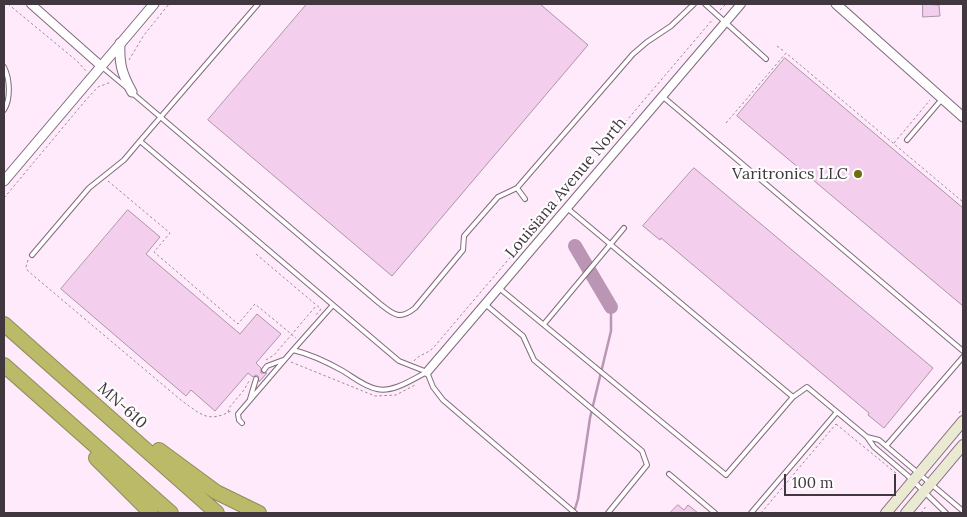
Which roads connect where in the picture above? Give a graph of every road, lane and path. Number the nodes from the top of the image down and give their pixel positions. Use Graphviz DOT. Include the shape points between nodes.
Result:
graph roads {
  1 [pos="8,4"];
  2 [pos="31,4"];
  3 [pos="154,4"];
  4 [pos="169,4"];
  5 [pos="258,4"];
  6 [pos="694,4"];
  7 [pos="705,4"];
  8 [pos="726,4"];
  9 [pos="741,4"];
  10 [pos="836,4"];
  11 [pos="717,14"];
  12 [pos="725,22"];
  13 [pos="120,44"];
  14 [pos="777,46"];
  15 [pos="786,53"];
  16 [pos="766,59"];
  17 [pos="128,65"];
  18 [pos="101,66"];
  19 [pos="4,67"];
  20 [pos="83,69"];
  21 [pos="108,84"];
  22 [pos="132,92"];
  23 [pos="662,96"];
  24 [pos="942,99"];
  25 [pos="4,110"];
  26 [pos="161,117"];
  27 [pos="963,117"];
  28 [pos="726,123"];
  29 [pos="907,140"];
  30 [pos="140,141"];
  31 [pos="894,143"];
  32 [pos="103,177"];
  33 [pos="4,181"];
  34 [pos="517,188"];
  35 [pos="4,198"];
  36 [pos="525,199"];
  37 [pos="963,202"];
  38 [pos="568,208"];
  39 [pos="624,228"];
  40 [pos="611,243"];
  41 [pos="256,254"];
  42 [pos="32,255"];
  43 [pos="499,288"];
  44 [pos="485,304"];
  45 [pos="316,305"];
  46 [pos="333,305"];
  47 [pos="320,320"];
  48 [pos="4,324"];
  49 [pos="544,324"];
  50 [pos="291,334"];
  51 [pos="300,342"];
  52 [pos="31,348"];
  53 [pos="279,349"];
  54 [pos="293,350"];
  55 [pos="963,350"];
  56 [pos="963,357"];
  57 [pos="286,358"];
  58 [pos="266,360"];
  59 [pos="4,365"];
  60 [pos="411,366"];
  61 [pos="264,370"];
  62 [pos="427,372"];
  63 [pos="254,378"];
  64 [pos="412,380"];
  65 [pos="793,397"];
  66 [pos="249,400"];
  67 [pos="51,408"];
  68 [pos="228,412"];
  69 [pos="837,412"];
  70 [pos="237,417"];
  71 [pos="963,420"];
  72 [pos="242,423"];
  73 [pos="867,438"];
  74 [pos="963,445"];
  75 [pos="886,446"];
  76 [pos="669,474"];
  77 [pos="900,477"];
  78 [pos="916,478"];
  79 [pos="927,488"];
  80 [pos="962,509"];
  81 [pos="151,513"];
  82 [pos="171,513"];
  83 [pos="217,513"];
  84 [pos="259,513"];
  85 [pos="575,513"];
  86 [pos="608,513"];
  87 [pos="716,513"];
  88 [pos="751,513"];
  89 [pos="761,513"];
  90 [pos="886,513"];
  91 [pos="906,513"];
  92 [pos="946,513"];
  1 -- 20 [label="path" via="78,61"];
  2 -- 18 [label="street"];
  3 -- 13 [label="street"];
  4 -- 17 [label="path" via="137,45"];
  5 -- 26 [label="lane"];
  6 -- 34 [label="lane" via="671,26 639,48"];
  7 -- 11 [label="lane"];
  8 -- 11 [label="path"];
  9 -- 12 [label="street, Louisiana Avenue North"];
  10 -- 24 [label="street"];
  11 -- 12 [label="lane"];
  11 -- 60 [label="path" via="434,347 415,358"];
  12 -- 16 [label="lane"];
  12 -- 23 [label="street, Louisiana Avenue North"];
  13 -- 18 [label="street"];
  13 -- 22 [label="street" via="119,63"];
  14 -- 15 [label="path"];
  15 -- 28 [label="path"];
  15 -- 31 [label="path"];
  18 -- 22 [label="lane"];
  18 -- 33 [label="street"];
  19 -- 25 [label="lane" via="8,102"];
  21 -- 35 [label="path" via="98,88 85,101"];
  22 -- 26 [label="lane"];
  23 -- 38 [label="street, Louisiana Avenue North"];
  23 -- 55 [label="lane"];
  24 -- 27 [label="street"];
  24 -- 29 [label="lane"];
  24 -- 31 [label="path" via="930,100"];
  26 -- 30 [label="lane"];
  26 -- 34 [label="lane" via="395,315 407,314 415,308 463,250 464,236 498,196"];
  30 -- 32 [label="lane"];
  30 -- 46 [label="lane"];
  31 -- 37 [label="path"];
  32 -- 42 [label="lane" via="89,188"];
  32 -- 50 [label="path" via="170,233 154,252 238,324 255,304"];
  34 -- 36 [label="lane"];
  38 -- 40 [label="lane"];
  38 -- 43 [label="street, Louisiana Avenue North"];
  39 -- 40 [label="lane"];
  40 -- 49 [label="lane"];
  40 -- 65 [label="lane"];
  41 -- 45 [label="path"];
  42 -- 68 [label="path" via="26,264 28,271 182,401 212,418"];
  43 -- 44 [label="street, Louisiana Avenue North"];
  43 -- 49 [label="lane"];
  44 -- 62 [label="street, Louisiana Avenue North"];
  44 -- 86 [label="lane" via="523,336 534,360 642,451 647,465"];
  45 -- 47 [label="path" via="321,309 316,314"];
  45 -- 50 [label="path"];
  46 -- 47 [label="lane"];
  46 -- 60 [label="lane" via="399,361"];
  47 -- 51 [label="lane"];
  48 -- 52 [label="highway, MN-610"];
  49 -- 65 [label="lane" via="726,475"];
  50 -- 51 [label="path"];
  50 -- 53 [label="path"];
  51 -- 54 [label="lane"];
  52 -- 83 [label="highway, MN-610"];
  52 -- 84 [label="highway" via="185,470 216,492"];
  53 -- 57 [label="path"];
  53 -- 58 [label="path"];
  54 -- 57 [label="lane"];
  54 -- 64 [label="lane" via="322,360 378,390"];
  56 -- 75 [label="lane"];
  57 -- 61 [label="lane"];
  57 -- 64 [label="path" via="375,396 396,395 415,386"];
  57 -- 66 [label="lane"];
  59 -- 67 [label="highway"];
  60 -- 62 [label="lane"];
  62 -- 64 [label="lane"];
  62 -- 85 [label="lane" via="443,400"];
  63 -- 66 [label="lane"];
  63 -- 68 [label="path"];
  65 -- 69 [label="lane" via="807,387"];
  66 -- 70 [label="lane"];
  67 -- 81 [label="highway"];
  67 -- 82 [label="highway"];
  68 -- 70 [label="path"];
  69 -- 73 [label="lane"];
  69 -- 88 [label="lane"];
  70 -- 72 [label="lane"];
  71 -- 78 [label="main road"];
  73 -- 75 [label="lane" via="879,440"];
  73 -- 78 [label="lane" via="874,447"];
  74 -- 79 [label="main road"];
  75 -- 78 [label="lane"];
  76 -- 87 [label="lane"];
  77 -- 89 [label="path" via="836,424"];
  78 -- 79 [label="lane"];
  78 -- 79 [label="lane"];
  78 -- 90 [label="main road"];
  79 -- 80 [label="lane"];
  79 -- 91 [label="main road"];
  79 -- 92 [label="lane"];
}
